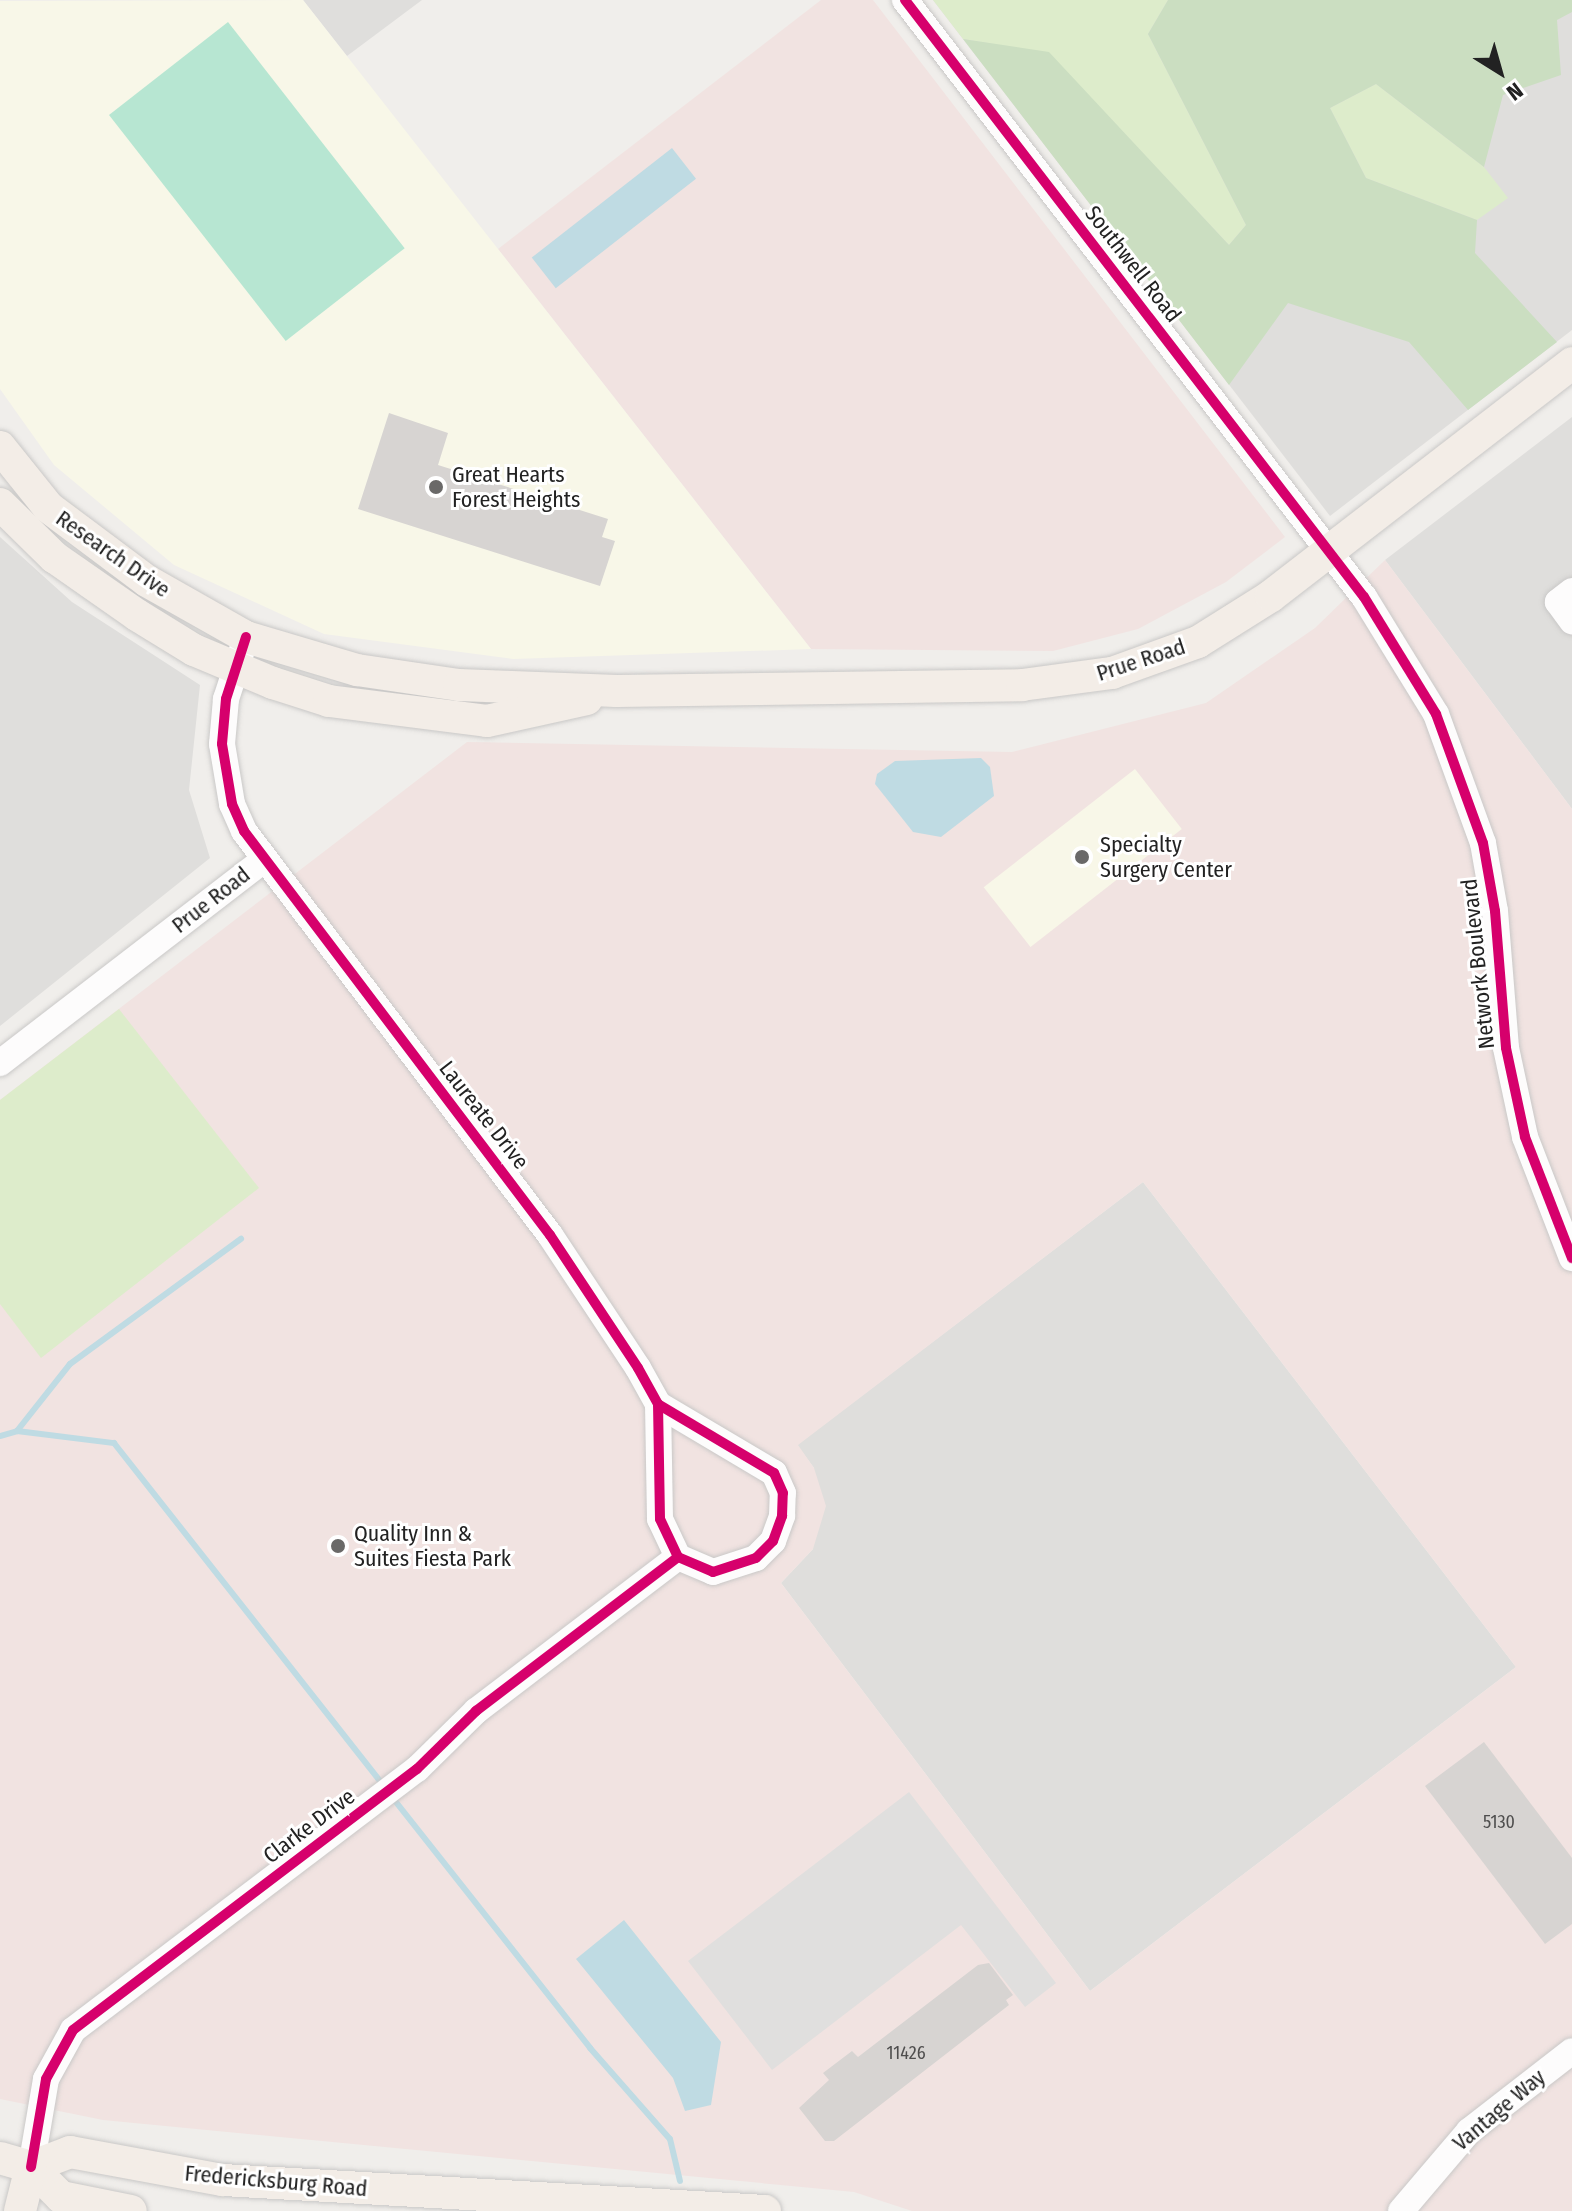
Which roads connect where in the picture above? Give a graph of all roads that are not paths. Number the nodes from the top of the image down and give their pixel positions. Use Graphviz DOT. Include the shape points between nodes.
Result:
graph roads {
  1 [pos="905,0"];
  2 [pos="1570,368"];
  3 [pos="0,447"];
  4 [pos="0,479"];
  5 [pos="0,504"];
  6 [pos="48,507"];
  7 [pos="1329,552"];
  8 [pos="246,637"];
  9 [pos="235,669"];
  10 [pos="617,691"];
  11 [pos="262,861"];
  12 [pos="0,1063"];
  13 [pos="1572,1258"];
  14 [pos="658,1404"];
  15 [pos="678,1557"];
  16 [pos="1572,2051"];
  17 [pos="0,2158"];
  18 [pos="31,2167"];
  19 [pos="20,2211"];
  20 [pos="131,2211"];
  21 [pos="765,2211"];
  22 [pos="1401,2211"];
  1 -- 7 [label="street, Southwell Road"];
  2 -- 7 [label="main road, Prue Road"];
  3 -- 6 [label="main road, Research Drive"];
  4 -- 6 [label="main road" via="18,495"];
  5 -- 9 [label="main road, Research Drive" via="54,557 137,615"];
  6 -- 8 [label="main road, Research Drive" via="147,581"];
  7 -- 10 [label="main road, Prue Road" via="1198,642 1112,673 1022,685"];
  7 -- 13 [label="street, Network Boulevard" via="1403,653 1463,777 1495,911 1506,1048 1525,1137"];
  8 -- 9 [label="street, Prue Road"];
  8 -- 10 [label="main road, Prue Road" via="405,679"];
  9 -- 10 [label="main road, Prue Road" via="329,701 487,721"];
  9 -- 11 [label="street, Prue Road" via="226,699 225,773 232,804"];
  11 -- 12 [label="street, Prue Road"];
  11 -- 14 [label="street, Laureate Drive" via="550,1235"];
  14 -- 15 [label="street" via="660,1519"];
  14 -- 15 [label="street, Laureate Drive" via="751,1454 774,1473 783,1493 773,1541 756,1558 713,1572"];
  15 -- 18 [label="street, Clarke Drive" via="476,1711 402,1781 73,2030 46,2079"];
  16 -- 22 [label="street, Vantage Way" via="1469,2131"];
  17 -- 18 [label="main road"];
  18 -- 19 [label="main road"];
  18 -- 20 [label="main road" via="61,2197"];
  18 -- 21 [label="main road, Fredericksburg Road" via="70,2152 223,2180"];
}
